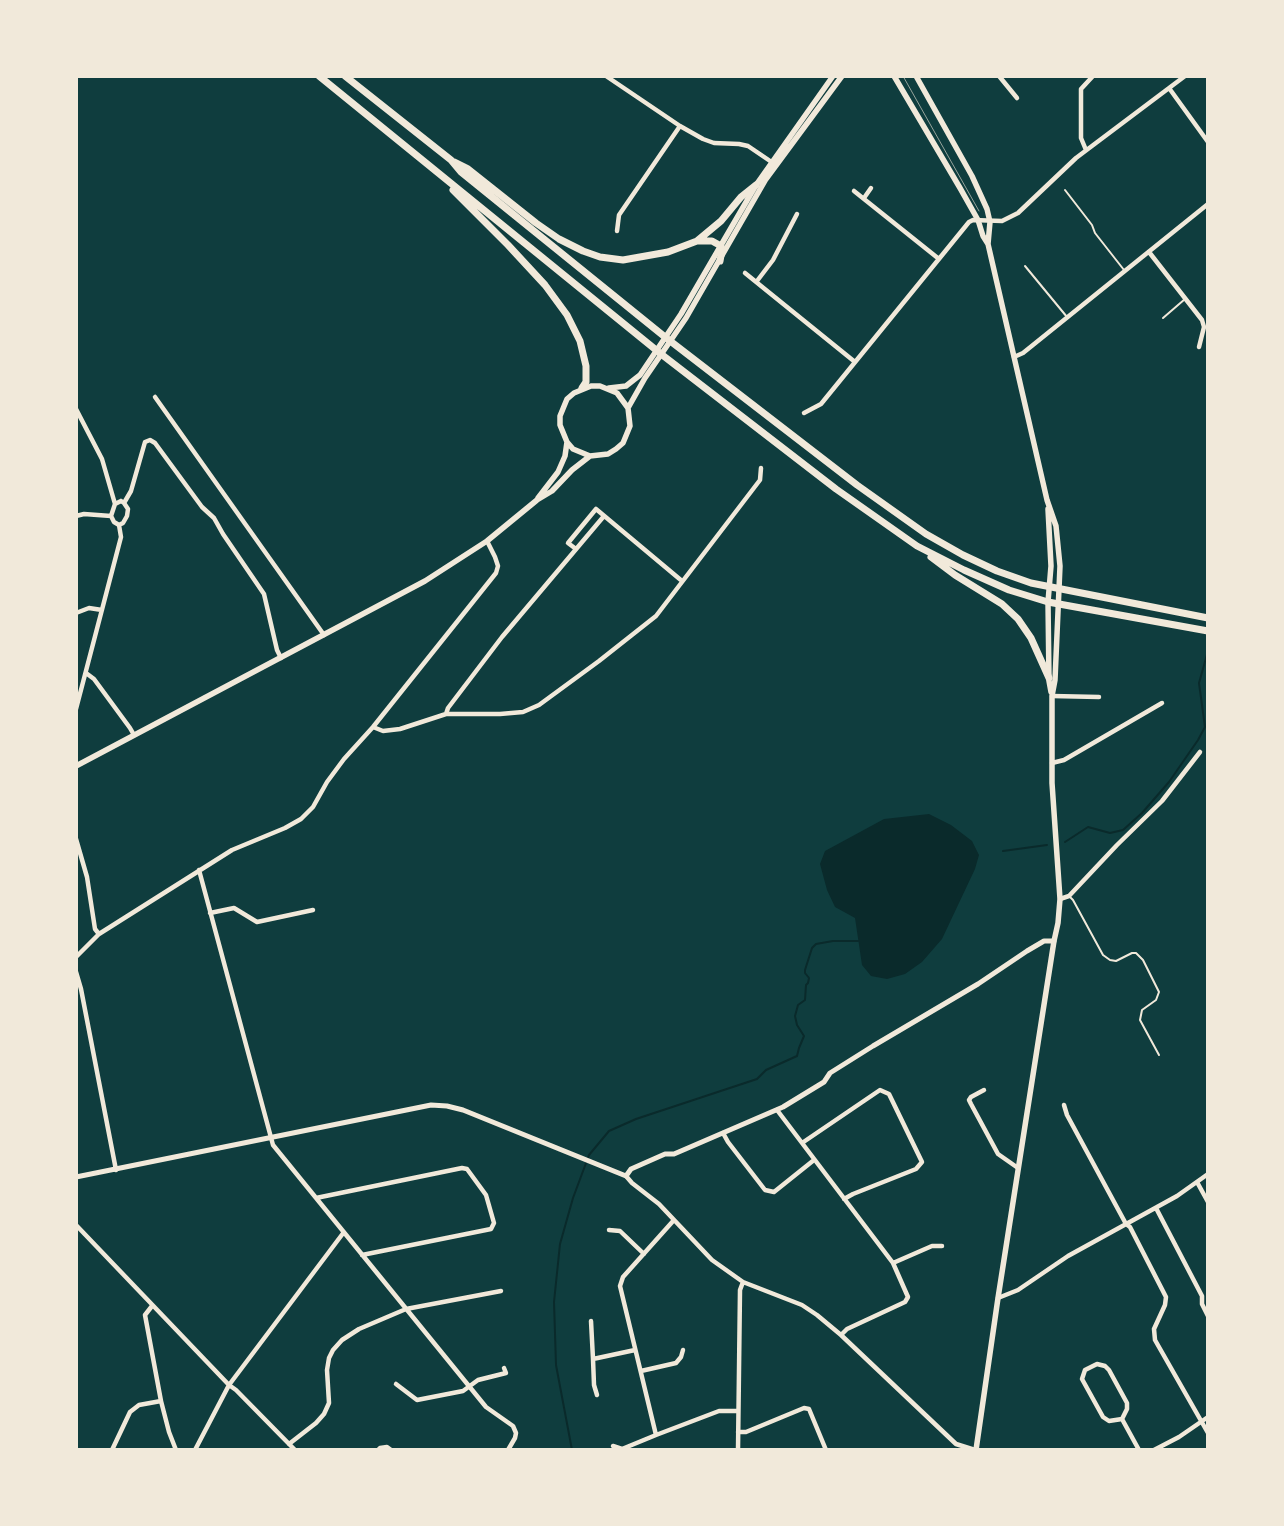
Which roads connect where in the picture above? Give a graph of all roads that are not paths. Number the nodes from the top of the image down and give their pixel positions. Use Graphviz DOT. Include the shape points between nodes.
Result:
graph roads {
  1 [pos="319,76"];
  2 [pos="345,76"];
  3 [pos="606,76"];
  4 [pos="833,76"];
  5 [pos="842,76"];
  6 [pos="894,76"];
  7 [pos="916,76"];
  8 [pos="999,76"];
  9 [pos="1092,76"];
  10 [pos="1185,76"];
  11 [pos="1169,88"];
  12 [pos="1017,98"];
  13 [pos="680,126"];
  14 [pos="1208,142"];
  15 [pos="1086,150"];
  16 [pos="450,160"];
  17 [pos="774,164"];
  18 [pos="440,175"];
  19 [pos="756,184"];
  20 [pos="871,188"];
  21 [pos="1064,190"];
  22 [pos="854,191"];
  23 [pos="864,198"];
  24 [pos="1208,204"];
  25 [pos="798,214"];
  26 [pos="978,220"];
  27 [pos="990,222"];
  28 [pos="617,231"];
  29 [pos="697,241"];
  30 [pos="988,244"];
  31 [pos="721,246"];
  32 [pos="1149,252"];
  33 [pos="939,259"];
  34 [pos="720,261"];
  35 [pos="1025,266"];
  36 [pos="1124,270"];
  37 [pos="745,273"];
  38 [pos="756,281"];
  39 [pos="1186,300"];
  40 [pos="683,316"];
  41 [pos="1067,318"];
  42 [pos="1163,318"];
  43 [pos="1199,347"];
  44 [pos="1014,356"];
  45 [pos="855,362"];
  46 [pos="643,376"];
  47 [pos="582,388"];
  48 [pos="609,388"];
  49 [pos="155,397"];
  50 [pos="76,408"];
  51 [pos="628,408"];
  52 [pos="804,413"];
  53 [pos="567,442"];
  54 [pos="590,456"];
  55 [pos="761,468"];
  56 [pos="537,500"];
  57 [pos="1047,500"];
  58 [pos="124,503"];
  59 [pos="115,504"];
  60 [pos="76,516"];
  61 [pos="111,516"];
  62 [pos="604,516"];
  63 [pos="118,526"];
  64 [pos="487,541"];
  65 [pos="917,546"];
  66 [pos="576,549"];
  67 [pos="682,581"];
  68 [pos="1049,587"];
  69 [pos="1059,589"];
  70 [pos="1048,602"];
  71 [pos="1058,605"];
  72 [pos="102,610"];
  73 [pos="76,613"];
  74 [pos="1208,618"];
  75 [pos="1208,631"];
  76 [pos="324,635"];
  77 [pos="281,658"];
  78 [pos="86,673"];
  79 [pos="1049,678"];
  80 [pos="1052,696"];
  81 [pos="1099,697"];
  82 [pos="1162,703"];
  83 [pos="76,708"];
  84 [pos="446,714"];
  85 [pos="373,727"];
  86 [pos="134,736"];
  87 [pos="1200,752"];
  88 [pos="1052,763"];
  89 [pos="76,766"];
  90 [pos="76,839"];
  91 [pos="199,870"];
  92 [pos="1069,896"];
  93 [pos="1060,899"];
  94 [pos="313,910"];
  95 [pos="210,913"];
  96 [pos="98,934"];
  97 [pos="1054,941"];
  98 [pos="76,956"];
  99 [pos="76,972"];
  100 [pos="1159,1055"];
  101 [pos="984,1090"];
  102 [pos="1064,1106"];
  103 [pos="778,1110"];
  104 [pos="723,1133"];
  105 [pos="270,1138"];
  106 [pos="802,1143"];
  107 [pos="814,1160"];
  108 [pos="1018,1168"];
  109 [pos="116,1170"];
  110 [pos="1208,1174"];
  111 [pos="626,1176"];
  112 [pos="76,1177"];
  113 [pos="1197,1182"];
  114 [pos="316,1198"];
  115 [pos="844,1199"];
  116 [pos="1208,1202"];
  117 [pos="1156,1208"];
  118 [pos="674,1220"];
  119 [pos="1126,1224"];
  120 [pos="76,1226"];
  121 [pos="609,1230"];
  122 [pos="344,1232"];
  123 [pos="942,1246"];
  124 [pos="644,1254"];
  125 [pos="362,1255"];
  126 [pos="894,1262"];
  127 [pos="743,1282"];
  128 [pos="501,1291"];
  129 [pos="998,1298"];
  130 [pos="152,1306"];
  131 [pos="406,1309"];
  132 [pos="1208,1316"];
  133 [pos="591,1322"];
  134 [pos="841,1335"];
  135 [pos="635,1350"];
  136 [pos="683,1350"];
  137 [pos="593,1359"];
  138 [pos="504,1368"];
  139 [pos="641,1372"];
  140 [pos="396,1384"];
  141 [pos="229,1385"];
  142 [pos="470,1386"];
  143 [pos="597,1395"];
  144 [pos="161,1401"];
  145 [pos="738,1411"];
  146 [pos="1208,1417"];
  147 [pos="1122,1419"];
  148 [pos="1202,1421"];
  149 [pos="738,1432"];
  150 [pos="1208,1433"];
  151 [pos="656,1435"];
  152 [pos="289,1444"];
  153 [pos="613,1446"];
  154 [pos="112,1450"];
  155 [pos="176,1450"];
  156 [pos="195,1450"];
  157 [pos="295,1450"];
  158 [pos="378,1450"];
  159 [pos="391,1450"];
  160 [pos="508,1450"];
  161 [pos="738,1450"];
  162 [pos="826,1450"];
  163 [pos="976,1450"];
  164 [pos="1139,1450"];
  165 [pos="1154,1450"];
  1 -- 18 [label="highway"];
  2 -- 16 [label="highway"];
  3 -- 13 [label="street"];
  4 -- 17 [label="main road"];
  5 -- 17 [label="main road"];
  6 -- 26 [label="main road"];
  7 -- 27 [label="main road" via="972,176"];
  8 -- 12 [label="street"];
  9 -- 15 [label="street" via="1081,89 1081,138"];
  10 -- 11 [label="street"];
  11 -- 14 [label="street"];
  11 -- 15 [label="street"];
  13 -- 17 [label="street" via="714,143 748,146"];
  13 -- 28 [label="street" via="619,215"];
  15 -- 27 [label="street" via="1018,212 1008,219"];
  16 -- 29 [label="highway" via="468,169 559,239 600,257 623,260 646,257"];
  16 -- 68 [label="highway" via="666,338 887,508 963,555 997,571"];
  17 -- 19 [label="main road"];
  17 -- 34 [label="main road"];
  18 -- 47 [label="highway" via="559,303 580,341 586,366 586,382"];
  18 -- 65 [label="highway" via="661,354"];
  19 -- 29 [label="highway"];
  19 -- 31 [label="main road"];
  20 -- 23 [label="street"];
  21 -- 36 [label="lane"];
  22 -- 23 [label="street"];
  23 -- 33 [label="street"];
  24 -- 32 [label="street"];
  25 -- 38 [label="street" via="774,260"];
  26 -- 27 [label="street"];
  26 -- 30 [label="main road"];
  26 -- 33 [label="street" via="965,226"];
  27 -- 30 [label="main road"];
  29 -- 31 [label="highway" via="712,240"];
  30 -- 44 [label="main road"];
  31 -- 34 [label="highway"];
  31 -- 40 [label="main road"];
  32 -- 36 [label="street"];
  32 -- 39 [label="street"];
  33 -- 45 [label="street"];
  34 -- 40 [label="main road"];
  35 -- 41 [label="lane"];
  36 -- 41 [label="street"];
  37 -- 38 [label="street"];
  38 -- 45 [label="street"];
  39 -- 42 [label="lane"];
  39 -- 43 [label="street" via="1204,327"];
  40 -- 46 [label="main road"];
  41 -- 44 [label="street" via="1023,353"];
  44 -- 57 [label="main road"];
  45 -- 52 [label="street" via="821,404"];
  46 -- 48 [label="main road" via="626,386"];
  46 -- 51 [label="main road"];
  47 -- 48 [label="main road"];
  47 -- 53 [label="main road" via="567,399 560,416 562,434"];
  48 -- 51 [label="main road" via="624,400"];
  49 -- 76 [label="street"];
  50 -- 59 [label="street" via="102,459"];
  51 -- 54 [label="main road" via="630,426 623,443 608,454"];
  53 -- 54 [label="main road" via="581,454"];
  53 -- 56 [label="main road" via="566,456 558,472"];
  54 -- 56 [label="main road" via="552,491"];
  55 -- 67 [label="street" via="760,480"];
  56 -- 64 [label="main road"];
  57 -- 68 [label="main road"];
  57 -- 69 [label="main road" via="1059,545"];
  58 -- 59 [label="street"];
  58 -- 63 [label="street" via="128,509 127,516"];
  58 -- 77 [label="street" via="131,491 145,442 150,440 214,518 264,594"];
  59 -- 61 [label="street"];
  60 -- 61 [label="street"];
  61 -- 63 [label="street"];
  62 -- 66 [label="street"];
  62 -- 66 [label="street" via="596,509 568,543"];
  62 -- 67 [label="street"];
  63 -- 72 [label="street" via="121,537"];
  64 -- 76 [label="main road" via="424,581"];
  64 -- 85 [label="street" via="498,566 496,572"];
  65 -- 70 [label="highway" via="1009,590"];
  65 -- 79 [label="highway" via="1012,612 1028,632"];
  66 -- 84 [label="street" via="502,637"];
  67 -- 84 [label="street" via="645,626 539,705 524,712"];
  68 -- 69 [label="highway"];
  68 -- 70 [label="main road"];
  69 -- 71 [label="main road"];
  69 -- 74 [label="highway"];
  70 -- 71 [label="highway"];
  70 -- 79 [label="main road"];
  71 -- 75 [label="highway"];
  71 -- 80 [label="main road"];
  72 -- 73 [label="street" via="89,608"];
  72 -- 78 [label="street"];
  76 -- 77 [label="main road"];
  77 -- 86 [label="main road"];
  78 -- 83 [label="street"];
  78 -- 86 [label="street" via="94,679"];
  79 -- 80 [label="main road"];
  80 -- 81 [label="street"];
  80 -- 88 [label="main road"];
  82 -- 88 [label="street" via="1064,760"];
  84 -- 85 [label="street" via="400,729"];
  85 -- 91 [label="street" via="341,762 313,807 301,819 232,850"];
  86 -- 89 [label="main road"];
  87 -- 92 [label="street" via="1162,801"];
  88 -- 93 [label="main road"];
  90 -- 96 [label="street"];
  91 -- 95 [label="street"];
  91 -- 96 [label="street"];
  92 -- 93 [label="street"];
  92 -- 100 [label="lane" via="1104,955 1116,961 1136,953 1143,960 1159,992 1156,1000 1142,1010 1140,1020"];
  93 -- 97 [label="main road"];
  94 -- 95 [label="street" via="257,922 234,908"];
  95 -- 105 [label="street"];
  96 -- 98 [label="street"];
  97 -- 103 [label="street" via="1044,941 1027,951 830,1073 824,1082"];
  97 -- 108 [label="main road"];
  99 -- 109 [label="street"];
  101 -- 108 [label="street" via="969,1098 971,1104 998,1154"];
  102 -- 119 [label="street"];
  103 -- 104 [label="street"];
  103 -- 106 [label="street"];
  104 -- 107 [label="street" via="765,1190 774,1192"];
  104 -- 111 [label="street" via="631,1169"];
  105 -- 109 [label="street"];
  105 -- 111 [label="street" via="431,1105 447,1106"];
  105 -- 114 [label="street"];
  106 -- 107 [label="street"];
  106 -- 115 [label="street" via="880,1090 889,1094 922,1162 916,1169"];
  107 -- 115 [label="street"];
  108 -- 129 [label="main road"];
  109 -- 112 [label="street"];
  110 -- 113 [label="street"];
  111 -- 118 [label="street"];
  113 -- 116 [label="street"];
  113 -- 117 [label="street"];
  114 -- 122 [label="street"];
  114 -- 125 [label="street" via="462,1168 467,1169 486,1195 494,1223 491,1229"];
  115 -- 126 [label="street"];
  117 -- 119 [label="street"];
  117 -- 132 [label="street" via="1202,1296"];
  118 -- 124 [label="street"];
  118 -- 127 [label="street" via="712,1260"];
  119 -- 129 [label="street" via="1068,1256 1018,1290"];
  119 -- 148 [label="street" via="1166,1297 1154,1329 1155,1340"];
  120 -- 130 [label="street"];
  121 -- 124 [label="street" via="620,1232"];
  122 -- 125 [label="street"];
  122 -- 141 [label="street"];
  123 -- 126 [label="street" via="932,1246"];
  124 -- 135 [label="street" via="623,1277 620,1286"];
  125 -- 131 [label="street"];
  126 -- 134 [label="street" via="908,1297 905,1302 847,1329"];
  127 -- 134 [label="street" via="802,1305"];
  127 -- 145 [label="street" via="740,1290"];
  128 -- 131 [label="street"];
  129 -- 163 [label="main road"];
  130 -- 141 [label="street"];
  130 -- 144 [label="street" via="145,1315"];
  131 -- 142 [label="street"];
  131 -- 152 [label="street" via="359,1329 333,1350 327,1370 329,1403 324,1414"];
  133 -- 137 [label="street"];
  134 -- 163 [label="street" via="956,1444"];
  135 -- 137 [label="street"];
  135 -- 139 [label="street"];
  136 -- 139 [label="street" via="676,1362"];
  137 -- 143 [label="street"];
  138 -- 142 [label="street" via="506,1373 478,1380"];
  139 -- 151 [label="street"];
  140 -- 142 [label="street" via="417,1400 462,1391"];
  141 -- 152 [label="street"];
  141 -- 156 [label="street"];
  142 -- 160 [label="street" via="486,1407 513,1426 515,1438"];
  144 -- 154 [label="street" via="139,1405 130,1412"];
  144 -- 155 [label="street"];
  145 -- 149 [label="street"];
  145 -- 151 [label="street" via="719,1411"];
  146 -- 148 [label="street"];
  147 -- 147 [label="street" via="1127,1402 1109,1370 1097,1364 1085,1370 1082,1379 1103,1417"];
  147 -- 164 [label="street"];
  148 -- 150 [label="street"];
  148 -- 165 [label="street"];
  149 -- 161 [label="street"];
  149 -- 162 [label="street" via="809,1409"];
  151 -- 153 [label="street" via="622,1449"];
  152 -- 157 [label="street"];
  158 -- 159 [label="street" via="387,1447"];
}
